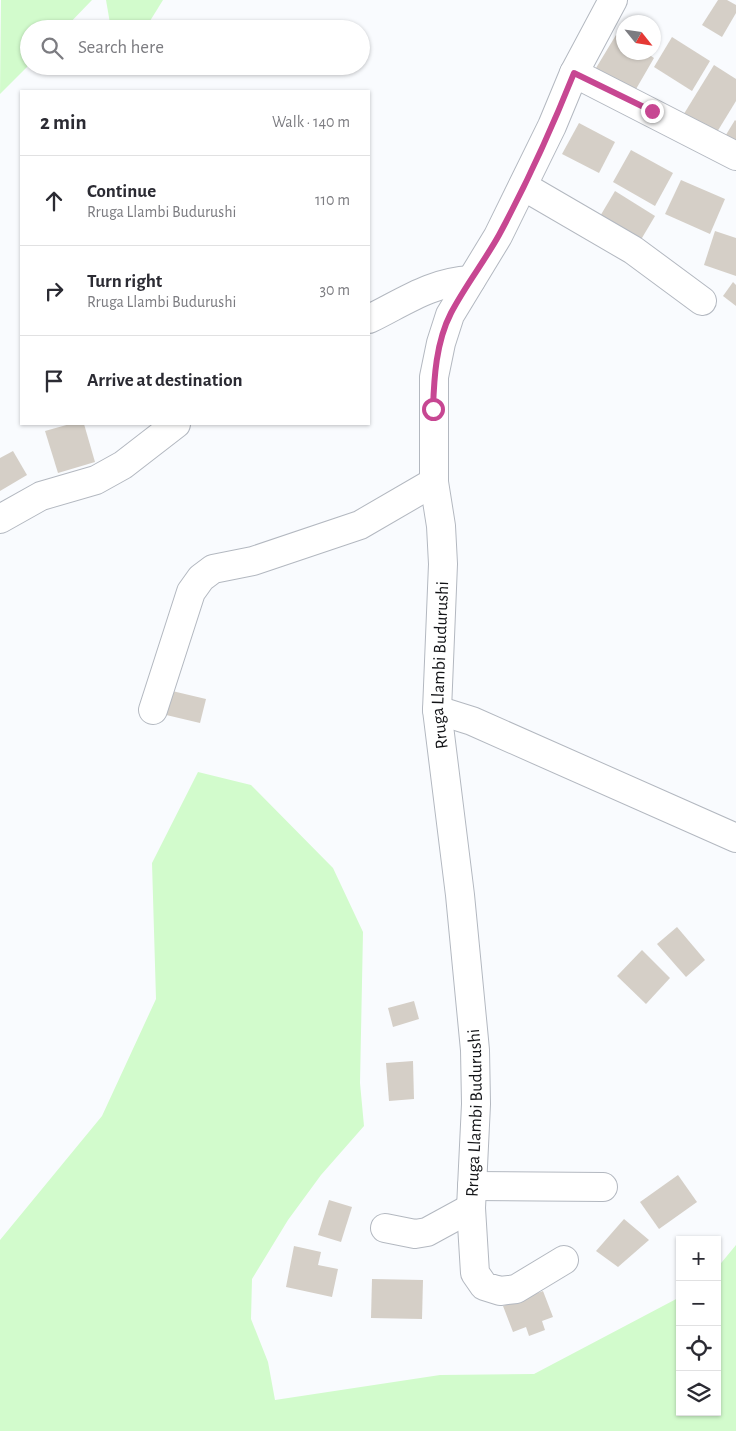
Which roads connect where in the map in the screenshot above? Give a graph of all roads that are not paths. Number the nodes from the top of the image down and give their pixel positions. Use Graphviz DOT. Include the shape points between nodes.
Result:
graph roads {
  1 [pos="613,0"];
  2 [pos="574,73"];
  3 [pos="736,156"];
  4 [pos="523,186"];
  5 [pos="471,280"];
  6 [pos="702,301"];
  7 [pos="370,318"];
  8 [pos="175,425"];
  9 [pos="434,482"];
  10 [pos="0,519"];
  11 [pos="153,710"];
  12 [pos="437,710"];
  13 [pos="736,838"];
  14 [pos="603,1187"];
  15 [pos="472,1197"];
  16 [pos="385,1228"];
  17 [pos="564,1260"];
  1 -- 2 [label="street, Rruga Llambi Budurushi"];
  2 -- 3 [label="street"];
  2 -- 4 [label="street, Rruga Llambi Budurushi"];
  4 -- 5 [label="street, Rruga Llambi Budurushi"];
  4 -- 6 [label="street" via="632,250"];
  5 -- 7 [label="street" via="449,281"];
  5 -- 9 [label="street, Rruga Llambi Budurushi" via="450,314 434,378"];
  8 -- 10 [label="street" via="123,465 96,480 41,496"];
  9 -- 11 [label="street" via="360,525 253,561 213,569 201,578 191,592"];
  9 -- 12 [label="street, Rruga Llambi Budurushi" via="442,526 443,564"];
  12 -- 13 [label="street" via="472,721"];
  12 -- 15 [label="street, Rruga Llambi Budurushi" via="475,1050"];
  14 -- 15 [label="street"];
  15 -- 16 [label="street" via="427,1232 415,1234"];
  15 -- 17 [label="street, Rruga Llambi Budurushi" via="474,1274 484,1286 500,1291 516,1289"];
}
